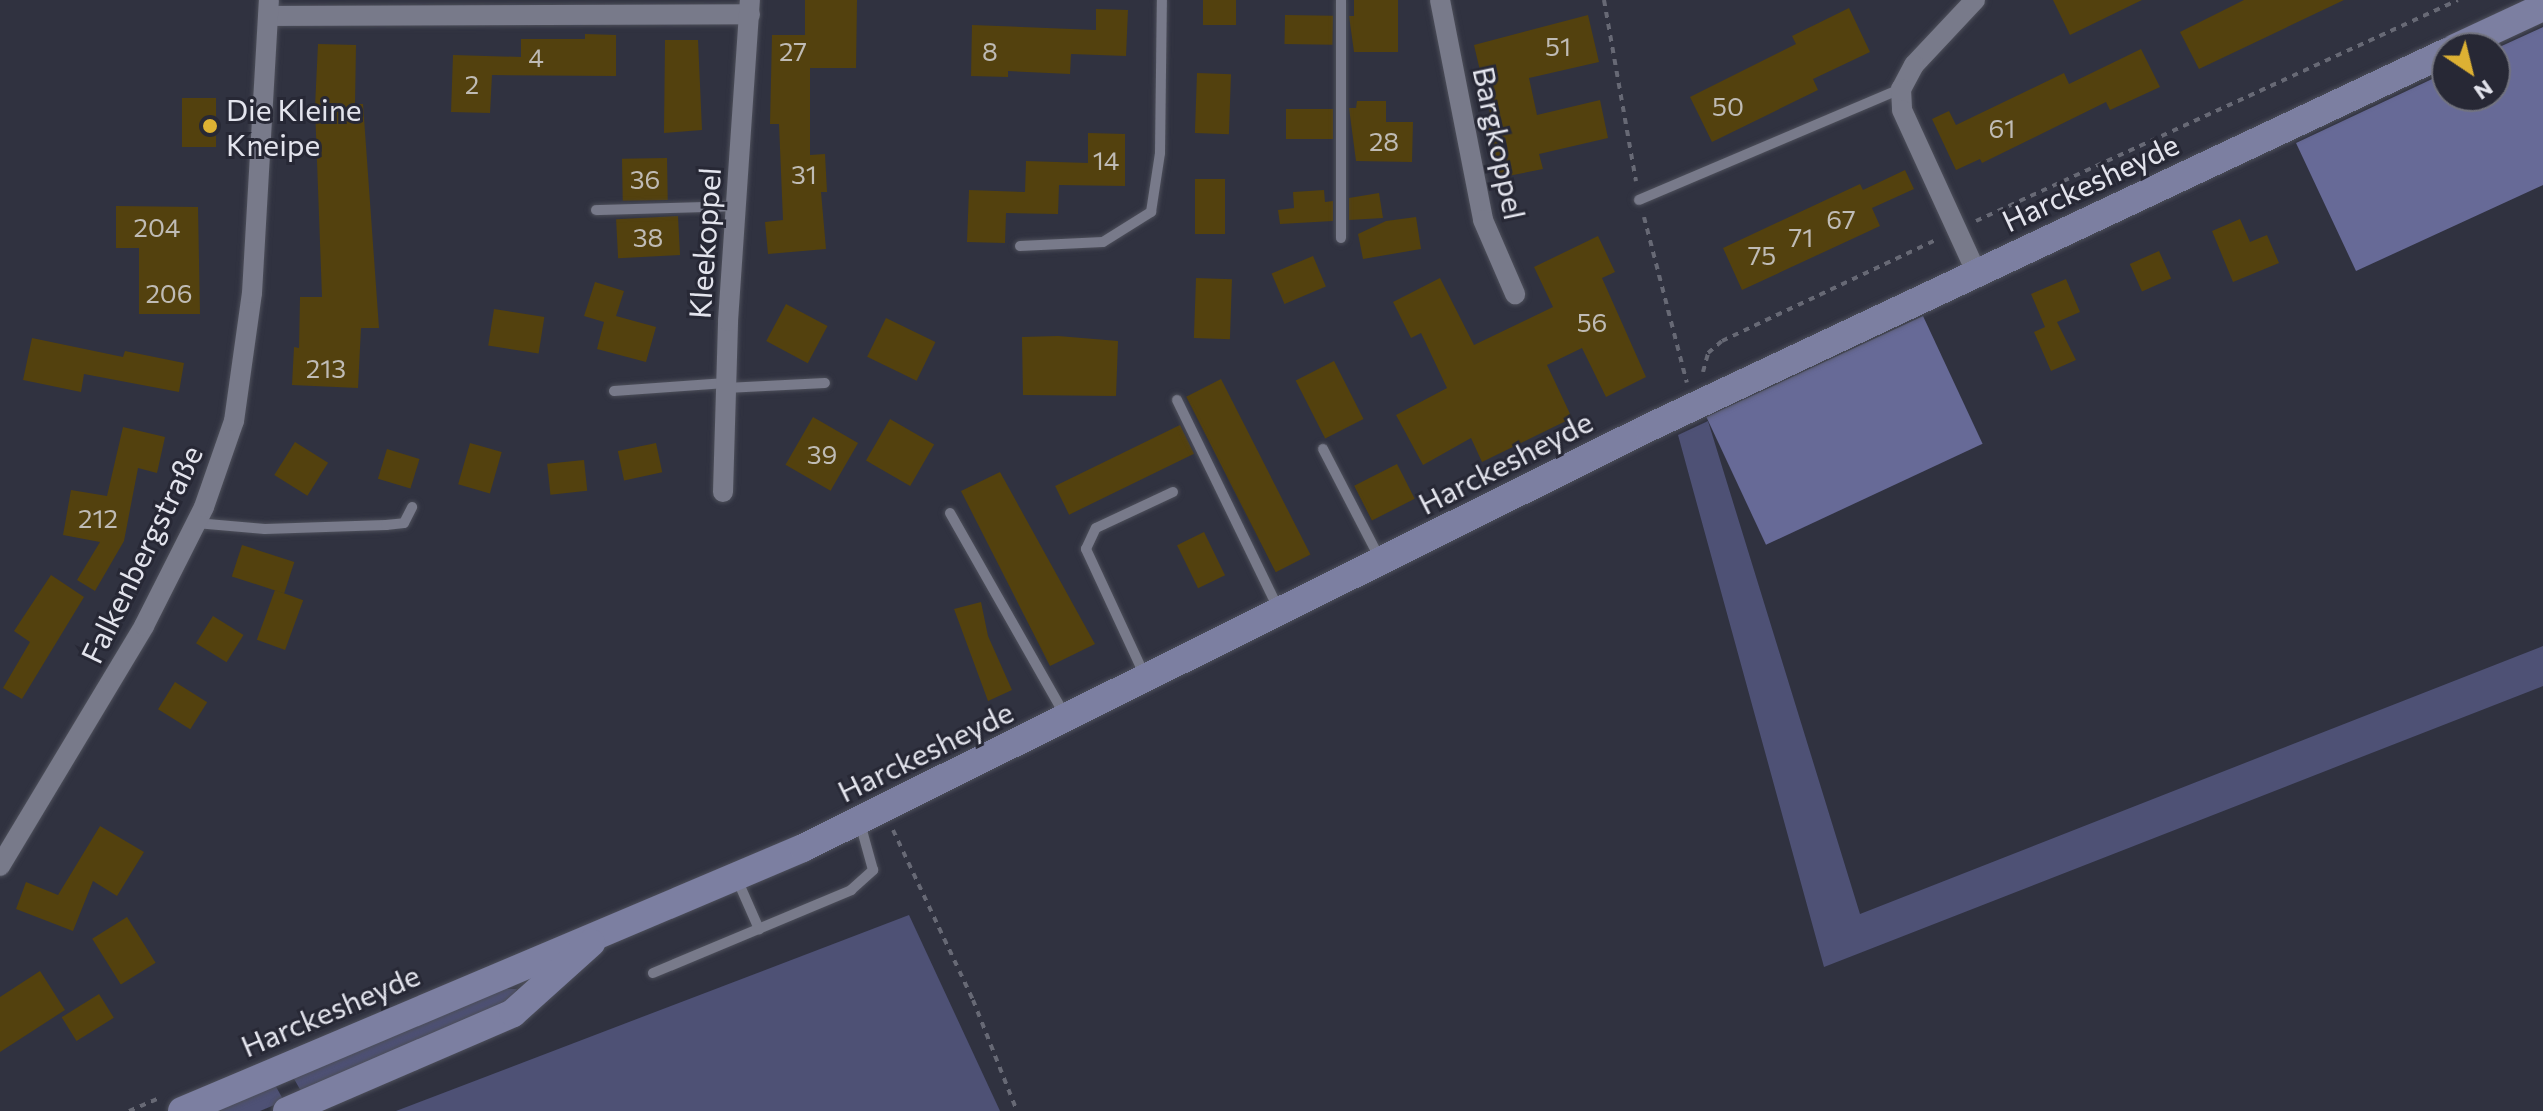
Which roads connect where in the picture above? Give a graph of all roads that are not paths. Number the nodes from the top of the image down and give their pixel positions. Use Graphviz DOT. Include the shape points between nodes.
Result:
graph roads {
  1 [pos="1162,0"];
  2 [pos="1341,0"];
  3 [pos="1440,0"];
  4 [pos="1975,0"];
  5 [pos="750,7"];
  6 [pos="2543,7"];
  7 [pos="269,8"];
  8 [pos="2489,32"];
  9 [pos="2431,59"];
  10 [pos="1901,89"];
  11 [pos="1639,200"];
  12 [pos="738,206"];
  13 [pos="596,210"];
  14 [pos="1341,238"];
  15 [pos="1020,246"];
  16 [pos="1976,272"];
  17 [pos="1515,294"];
  18 [pos="825,383"];
  19 [pos="726,385"];
  20 [pos="614,391"];
  21 [pos="1177,400"];
  22 [pos="1323,449"];
  23 [pos="723,492"];
  24 [pos="1173,492"];
  25 [pos="412,507"];
  26 [pos="950,513"];
  27 [pos="196,523"];
  28 [pos="1382,563"];
  29 [pos="1281,613"];
  30 [pos="1146,680"];
  31 [pos="1067,719"];
  32 [pos="871,816"];
  33 [pos="0,866"];
  34 [pos="737,877"];
  35 [pos="759,929"];
  36 [pos="597,938"];
  37 [pos="653,973"];
  38 [pos="182,1111"];
  39 [pos="287,1111"];
  1 -- 15 [label="lane" via="1160,153 1151,212 1103,242"];
  2 -- 14 [label="lane"];
  3 -- 17 [label="street, Bargkoppel" via="1483,220"];
  4 -- 10 [label="street" via="1914,65"];
  5 -- 7 [label="street"];
  5 -- 12 [label="street, Kleekoppel"];
  6 -- 8 [label="main road"];
  7 -- 27 [label="street, Falkenbergstraße" via="248,338 234,421"];
  9 -- 16 [label="main road, Harckesheyde"];
  10 -- 11 [label="lane"];
  10 -- 16 [label="street" via="1902,110"];
  12 -- 13 [label="lane"];
  12 -- 19 [label="street, Kleekoppel"];
  16 -- 28 [label="main road, Harckesheyde"];
  18 -- 19 [label="lane"];
  19 -- 20 [label="lane"];
  19 -- 23 [label="street, Kleekoppel"];
  21 -- 29 [label="lane"];
  22 -- 28 [label="lane"];
  24 -- 30 [label="lane" via="1096,528 1086,549"];
  25 -- 27 [label="lane" via="404,523 386,525 265,529"];
  26 -- 31 [label="lane"];
  27 -- 33 [label="street, Falkenbergstraße" via="96,710"];
  28 -- 29 [label="main road, Harckesheyde"];
  29 -- 30 [label="main road, Harckesheyde"];
  30 -- 31 [label="main road, Harckesheyde"];
  31 -- 32 [label="main road, Harckesheyde"];
  32 -- 34 [label="main road, Harckesheyde"];
  32 -- 35 [label="lane" via="873,870 851,890"];
  34 -- 35 [label="lane"];
  34 -- 36 [label="main road, Harckesheyde"];
  35 -- 37 [label="lane"];
  36 -- 38 [label="main road, Harckesheyde" via="509,969"];
  36 -- 39 [label="main road, Harckesheyde" via="513,1013"];
}
